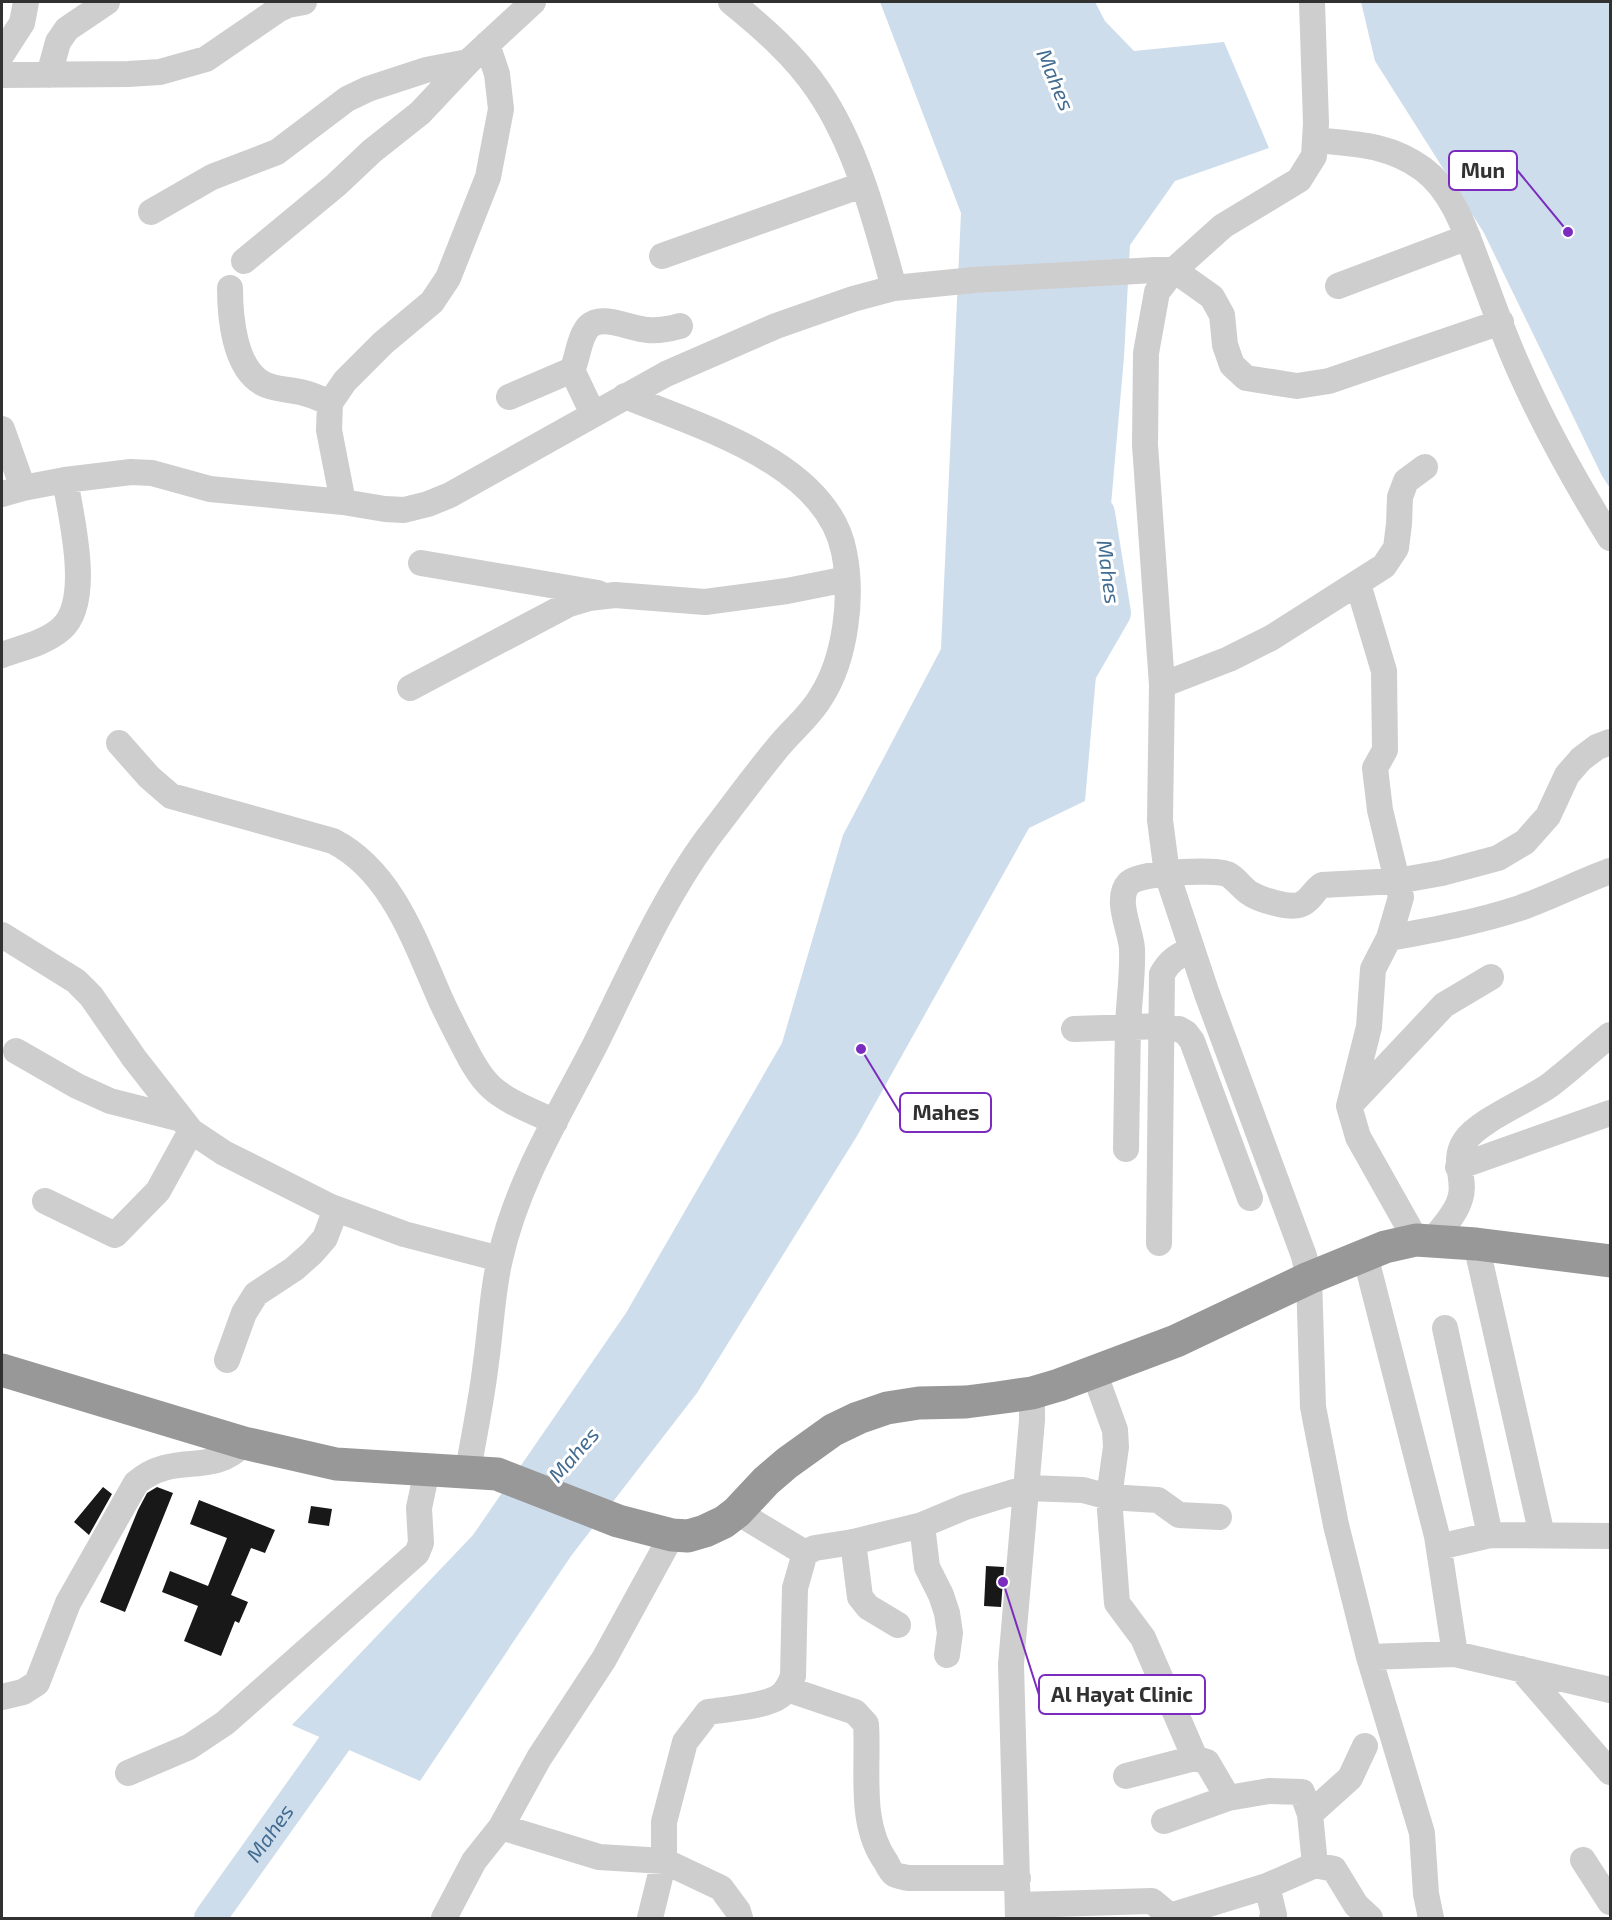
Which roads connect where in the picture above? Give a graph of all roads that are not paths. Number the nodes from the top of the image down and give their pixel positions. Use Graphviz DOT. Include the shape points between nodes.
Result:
graph roads {
  1 [pos="26,2"];
  2 [pos="108,2"];
  3 [pos="302,2"];
  4 [pos="533,2"];
  5 [pos="731,2"];
  6 [pos="1312,2"];
  7 [pos="6,41"];
  8 [pos="487,44"];
  9 [pos="468,62"];
  10 [pos="2,75"];
  11 [pos="49,75"];
  12 [pos="1315,140"];
  13 [pos="862,185"];
  14 [pos="151,213"];
  15 [pos="1468,237"];
  16 [pos="662,256"];
  17 [pos="244,261"];
  18 [pos="1174,270"];
  19 [pos="1338,286"];
  20 [pos="230,288"];
  21 [pos="894,288"];
  22 [pos="1501,322"];
  23 [pos="681,326"];
  24 [pos="572,370"];
  25 [pos="625,396"];
  26 [pos="510,397"];
  27 [pos="330,403"];
  28 [pos="593,414"];
  29 [pos="2,429"];
  30 [pos="1425,467"];
  31 [pos="65,480"];
  32 [pos="12,491"];
  33 [pos="343,502"];
  34 [pos="1611,538"];
  35 [pos="421,563"];
  36 [pos="847,579"];
  37 [pos="1358,584"];
  38 [pos="615,595"];
  39 [pos="2,655"];
  40 [pos="1162,685"];
  41 [pos="410,688"];
  42 [pos="1611,742"];
  43 [pos="119,743"];
  44 [pos="1611,871"];
  45 [pos="1167,874"];
  46 [pos="1397,881"];
  47 [pos="2,935"];
  48 [pos="1389,938"];
  49 [pos="1191,950"];
  50 [pos="1491,977"];
  51 [pos="1162,1026"];
  52 [pos="1128,1028"];
  53 [pos="1074,1029"];
  54 [pos="1611,1035"];
  55 [pos="16,1051"];
  56 [pos="1348,1106"];
  57 [pos="1611,1113"];
  58 [pos="555,1122"];
  59 [pos="186,1125"];
  60 [pos="1126,1149"];
  61 [pos="1458,1167"];
  62 [pos="1250,1197"];
  63 [pos="45,1201"];
  64 [pos="336,1209"];
  65 [pos="1424,1241"];
  66 [pos="1159,1243"];
  67 [pos="1476,1244"];
  68 [pos="1365,1255"];
  69 [pos="500,1259"];
  70 [pos="1611,1261"];
  71 [pos="1309,1278"];
  72 [pos="1445,1328"];
  73 [pos="226,1360"];
  74 [pos="2,1370"];
  75 [pos="1094,1372"];
  76 [pos="1032,1393"];
  77 [pos="244,1443"];
  78 [pos="427,1470"];
  79 [pos="482,1473"];
  80 [pos="1026,1488"];
  81 [pos="1109,1497"];
  82 [pos="737,1512"];
  83 [pos="1219,1517"];
  84 [pos="922,1525"];
  85 [pos="672,1535"];
  86 [pos="1490,1535"];
  87 [pos="1542,1535"];
  88 [pos="1611,1536"];
  89 [pos="853,1542"];
  90 [pos="1439,1547"];
  91 [pos="805,1553"];
  92 [pos="898,1625"];
  93 [pos="1455,1654"];
  94 [pos="946,1655"];
  95 [pos="1369,1657"];
  96 [pos="1521,1669"];
  97 [pos="787,1689"];
  98 [pos="1611,1690"];
  99 [pos="2,1697"];
  100 [pos="1365,1746"];
  101 [pos="1195,1758"];
  102 [pos="1611,1772"];
  103 [pos="128,1773"];
  104 [pos="1126,1776"];
  105 [pos="1228,1798"];
  106 [pos="1310,1814"];
  107 [pos="1164,1821"];
  108 [pos="501,1827"];
  109 [pos="1583,1860"];
  110 [pos="664,1861"];
  111 [pos="1315,1864"];
  112 [pos="1018,1878"];
  113 [pos="1266,1886"];
  114 [pos="1611,1902"];
  115 [pos="1019,1912"];
  116 [pos="444,1918"];
  117 [pos="650,1918"];
  118 [pos="740,1918"];
  119 [pos="1272,1918"];
  120 [pos="1370,1918"];
  121 [pos="1431,1918"];
  1 -- 7 [label="street" via="22,23"];
  2 -- 11 [label="street" via="67,29 58,42"];
  3 -- 11 [label="street" via="279,9 216,52 191,64 160,72"];
  4 -- 8 [label="street"];
  5 -- 13 [label="street" via="764,29 817,88"];
  6 -- 12 [label="street"];
  8 -- 9 [label="street"];
  8 -- 27 [label="street" via="497,74 501,109 488,177 448,278 432,302 370,355"];
  9 -- 14 [label="street" via="426,70 347,99 277,152 212,177"];
  9 -- 17 [label="street" via="420,113"];
  10 -- 11 [label="street"];
  12 -- 15 [label="street" via="1376,146 1425,170 1447,195"];
  12 -- 18 [label="street" via="1314,156 1299,180 1223,226"];
  13 -- 16 [label="street"];
  13 -- 21 [label="street"];
  15 -- 19 [label="street"];
  15 -- 22 [label="street"];
  18 -- 21 [label="street"];
  18 -- 22 [label="street" via="1212,297 1222,315 1232,365 1246,378 1297,386 1329,381"];
  18 -- 40 [label="street" via="1157,292 1146,353 1145,445"];
  20 -- 27 [label="street" via="233,333 253,375 261,383"];
  21 -- 25 [label="street" via="776,326"];
  22 -- 34 [label="street" via="1552,439"];
  23 -- 24 [label="street" via="659,331 599,320 584,333"];
  24 -- 26 [label="street"];
  24 -- 28 [label="street"];
  25 -- 28 [label="street"];
  25 -- 36 [label="street" via="735,441 797,479 837,527"];
  27 -- 33 [label="street" via="328,430"];
  28 -- 33 [label="street" via="428,504 404,510"];
  29 -- 32 [label="street"];
  30 -- 37 [label="street" via="1406,481 1400,497 1396,548 1384,566"];
  31 -- 32 [label="street"];
  31 -- 33 [label="street" via="152,473 210,489"];
  31 -- 39 [label="street" via="76,547 75,606 62,629"];
  35 -- 38 [label="street"];
  36 -- 38 [label="street" via="705,602"];
  36 -- 58 [label="street" via="842,646 822,695 705,842 666,902"];
  37 -- 40 [label="street" via="1271,638"];
  37 -- 46 [label="street" via="1384,671 1385,750 1375,768 1380,810"];
  38 -- 41 [label="street" via="569,604"];
  40 -- 45 [label="street" via="1160,820"];
  42 -- 46 [label="street" via="1581,759 1567,775 1548,816 1525,842 1498,858"];
  43 -- 58 [label="street" via="171,796 333,841 364,861 396,903 473,1063 491,1087"];
  44 -- 48 [label="street" via="1522,907 1462,925"];
  45 -- 46 [label="street" via="1218,871 1230,875 1251,894 1283,905 1308,901 1322,885"];
  45 -- 49 [label="street"];
  45 -- 52 [label="street" via="1139,877 1124,892 1132,946"];
  46 -- 48 [label="street" via="1401,897"];
  47 -- 59 [label="street" via="63,972 91,996"];
  48 -- 56 [label="street" via="1373,969 1369,1028"];
  49 -- 51 [label="street" via="1176,957 1162,974"];
  49 -- 71 [label="street" via="1300,1239"];
  50 -- 56 [label="street" via="1444,1005"];
  51 -- 52 [label="street"];
  51 -- 62 [label="street" via="1179,1029 1192,1041"];
  51 -- 66 [label="street"];
  52 -- 53 [label="street"];
  52 -- 60 [label="street"];
  54 -- 61 [label="street" via="1549,1086 1476,1129 1465,1140"];
  55 -- 59 [label="street" via="110,1101"];
  56 -- 65 [label="street" via="1358,1137"];
  57 -- 61 [label="street"];
  58 -- 69 [label="street" via="524,1184"];
  59 -- 63 [label="street" via="158,1191 115,1235"];
  59 -- 64 [label="street" via="224,1153"];
  61 -- 65 [label="street" via="1460,1200"];
  64 -- 69 [label="street" via="404,1234"];
  64 -- 73 [label="street" via="325,1238 312,1253 256,1294 244,1313"];
  65 -- 67 [label="highway"];
  65 -- 68 [label="highway" via="1385,1247"];
  67 -- 70 [label="highway"];
  67 -- 87 [label="street"];
  68 -- 71 [label="highway"];
  68 -- 90 [label="street"];
  69 -- 79 [label="street" via="486,1368"];
  71 -- 75 [label="highway" via="1176,1341"];
  71 -- 95 [label="street" via="1312,1407"];
  72 -- 86 [label="street"];
  74 -- 77 [label="highway"];
  75 -- 76 [label="highway"];
  75 -- 81 [label="street" via="1115,1430"];
  76 -- 80 [label="street"];
  76 -- 82 [label="highway" via="966,1402 920,1403 858,1418 787,1462"];
  77 -- 78 [label="highway" via="336,1464"];
  77 -- 99 [label="street" via="220,1460 157,1468 136,1483 68,1603 36,1683 23,1692"];
  78 -- 79 [label="highway"];
  78 -- 103 [label="street" via="419,1508 421,1543 417,1553 225,1723 189,1747"];
  79 -- 85 [label="highway" via="618,1521"];
  80 -- 81 [label="street" via="1083,1490"];
  80 -- 84 [label="street"];
  80 -- 112 [label="street" via="1011,1664"];
  81 -- 83 [label="street" via="1158,1500 1179,1515"];
  81 -- 101 [label="street" via="1117,1603 1143,1638"];
  82 -- 85 [label="highway" via="705,1532"];
  82 -- 91 [label="street"];
  84 -- 89 [label="street"];
  84 -- 94 [label="street" via="927,1567 947,1613 950,1633"];
  85 -- 108 [label="street" via="603,1659 539,1758"];
  86 -- 87 [label="street"];
  86 -- 90 [label="street"];
  87 -- 88 [label="street"];
  89 -- 91 [label="street"];
  89 -- 92 [label="street" via="860,1597 868,1607"];
  90 -- 93 [label="street"];
  91 -- 97 [label="street" via="795,1587 795,1661"];
  93 -- 95 [label="street"];
  93 -- 96 [label="street"];
  95 -- 121 [label="street" via="1422,1833"];
  96 -- 98 [label="street"];
  96 -- 102 [label="street"];
  97 -- 110 [label="street" via="779,1698 764,1703 708,1712 685,1742 663,1822"];
  97 -- 112 [label="street" via="855,1712 866,1724 869,1818 879,1850 894,1874 908,1878"];
  100 -- 106 [label="street" via="1350,1778"];
  101 -- 104 [label="street"];
  101 -- 105 [label="street" via="1207,1762"];
  105 -- 106 [label="street" via="1269,1791 1302,1792"];
  105 -- 107 [label="street"];
  106 -- 111 [label="street"];
  108 -- 110 [label="street" via="599,1857"];
  108 -- 116 [label="street" via="474,1861"];
  109 -- 114 [label="street"];
  110 -- 117 [label="street"];
  110 -- 118 [label="street" via="721,1888"];
  111 -- 113 [label="street"];
  111 -- 120 [label="street" via="1334,1869 1356,1905"];
  112 -- 115 [label="street"];
  113 -- 115 [label="street" via="1170,1916 1152,1902"];
  113 -- 119 [label="street"];
}
